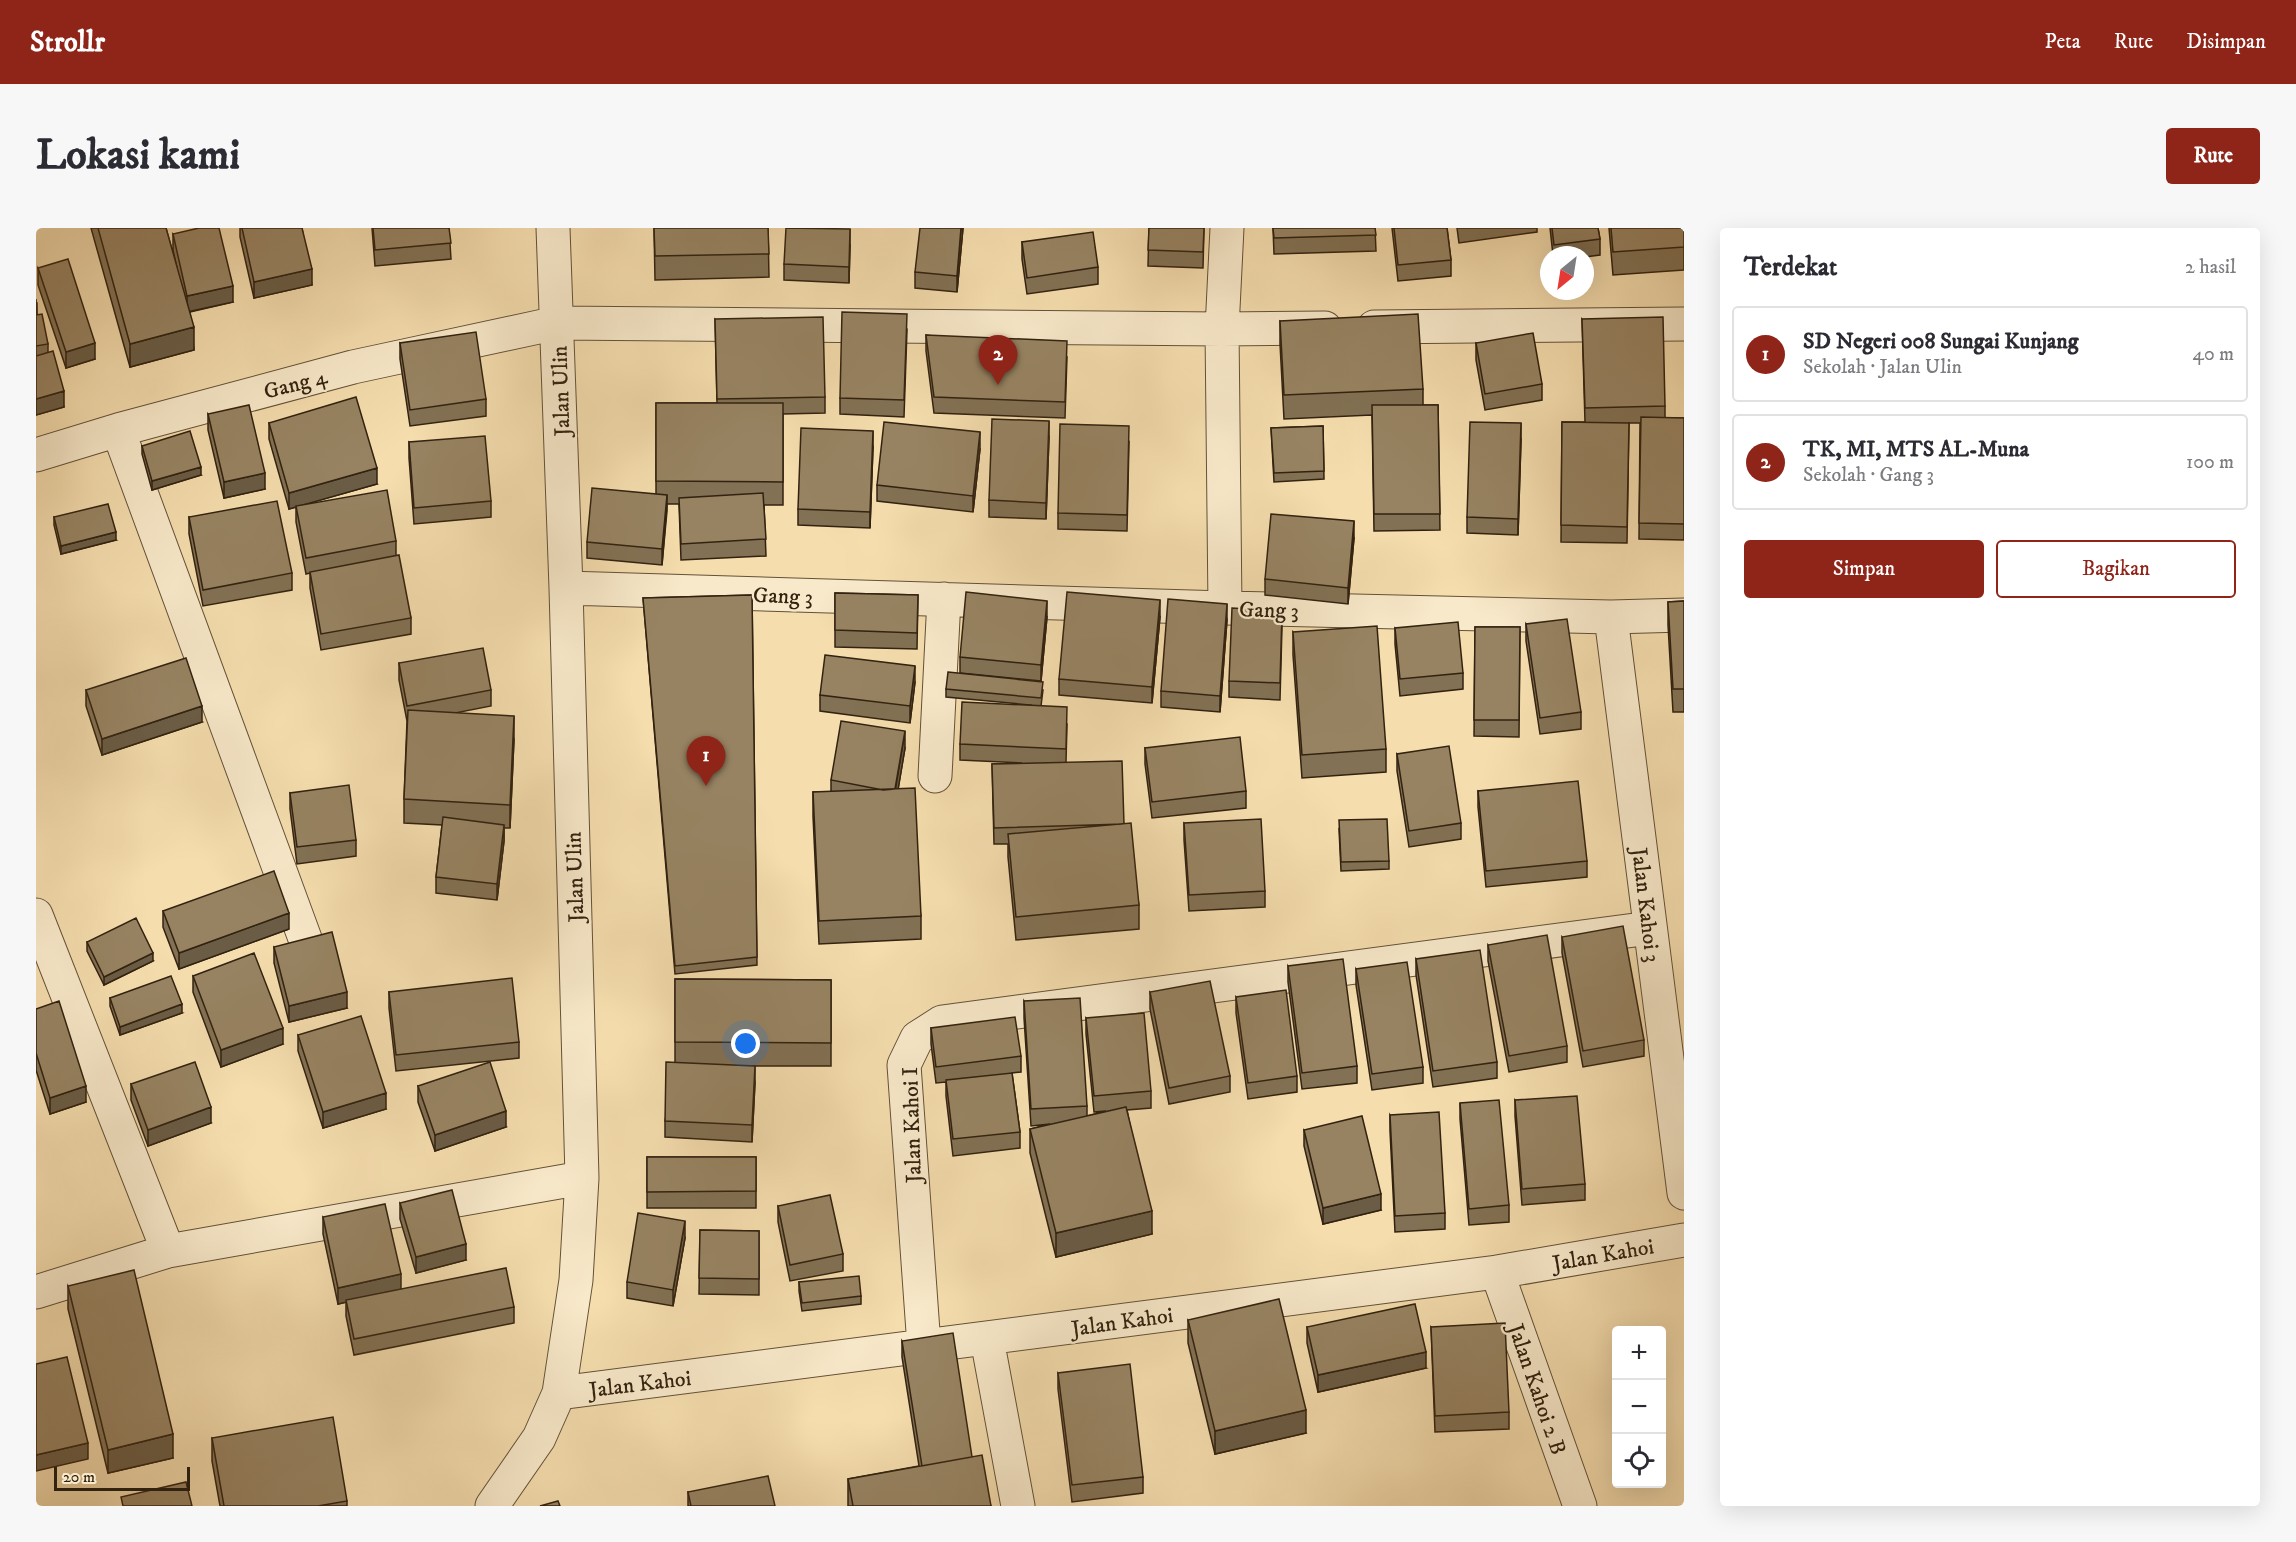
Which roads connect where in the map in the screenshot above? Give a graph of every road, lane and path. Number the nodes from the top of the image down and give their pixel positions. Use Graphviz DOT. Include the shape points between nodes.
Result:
graph roads {
  1 [pos="553,228"];
  2 [pos="1227,228"];
  3 [pos="557,323"];
  4 [pos="1684,324"];
  5 [pos="1222,329"];
  6 [pos="118,430"];
  7 [pos="36,455"];
  8 [pos="566,588"];
  9 [pos="944,599"];
  10 [pos="1226,608"];
  11 [pos="1684,615"];
  12 [pos="1611,617"];
  13 [pos="935,776"];
  14 [pos="36,915"];
  15 [pos="1650,927"];
  16 [pos="307,944"];
  17 [pos="582,1178"];
  18 [pos="1684,1193"];
  19 [pos="1684,1240"];
  20 [pos="168,1251"];
  21 [pos="1497,1272"];
  22 [pos="36,1292"];
  23 [pos="987,1339"];
  24 [pos="924,1346"];
  25 [pos="559,1394"];
  26 [pos="492,1506"];
  27 [pos="1018,1506"];
  28 [pos="1580,1506"];
  1 -- 3 [label="street, Jalan Ulin"];
  2 -- 5 [label="street"];
  3 -- 5 [label="street, Gang 4"];
  3 -- 6 [label="street, Gang 4" via="353,367"];
  3 -- 8 [label="street, Jalan Ulin"];
  4 -- 5 [label="street, Gang 4"];
  5 -- 10 [label="street"];
  6 -- 7 [label="street, Gang 4"];
  6 -- 16 [label="street"];
  8 -- 9 [label="street, Gang 3"];
  8 -- 17 [label="street, Jalan Ulin"];
  9 -- 10 [label="street, Gang 3"];
  9 -- 13 [label="street"];
  10 -- 12 [label="street, Gang 3"];
  11 -- 12 [label="street, Gang 3"];
  12 -- 15 [label="street, Jalan Kahoi 3"];
  14 -- 20 [label="street"];
  15 -- 18 [label="street, Jalan Kahoi 3"];
  15 -- 24 [label="street, Jalan Kahoi I" via="942,1022 918,1038 904,1065"];
  17 -- 20 [label="street"];
  17 -- 25 [label="street, Jalan Ulin" via="576,1280"];
  19 -- 21 [label="street, Jalan Kahoi"];
  20 -- 22 [label="street"];
  21 -- 23 [label="street, Jalan Kahoi"];
  21 -- 28 [label="street, Jalan Kahoi 2 B"];
  23 -- 24 [label="street, Jalan Kahoi"];
  23 -- 27 [label="street"];
  24 -- 25 [label="street, Jalan Kahoi"];
  25 -- 26 [label="street, Jalan Ulin" via="539,1438"];
}
